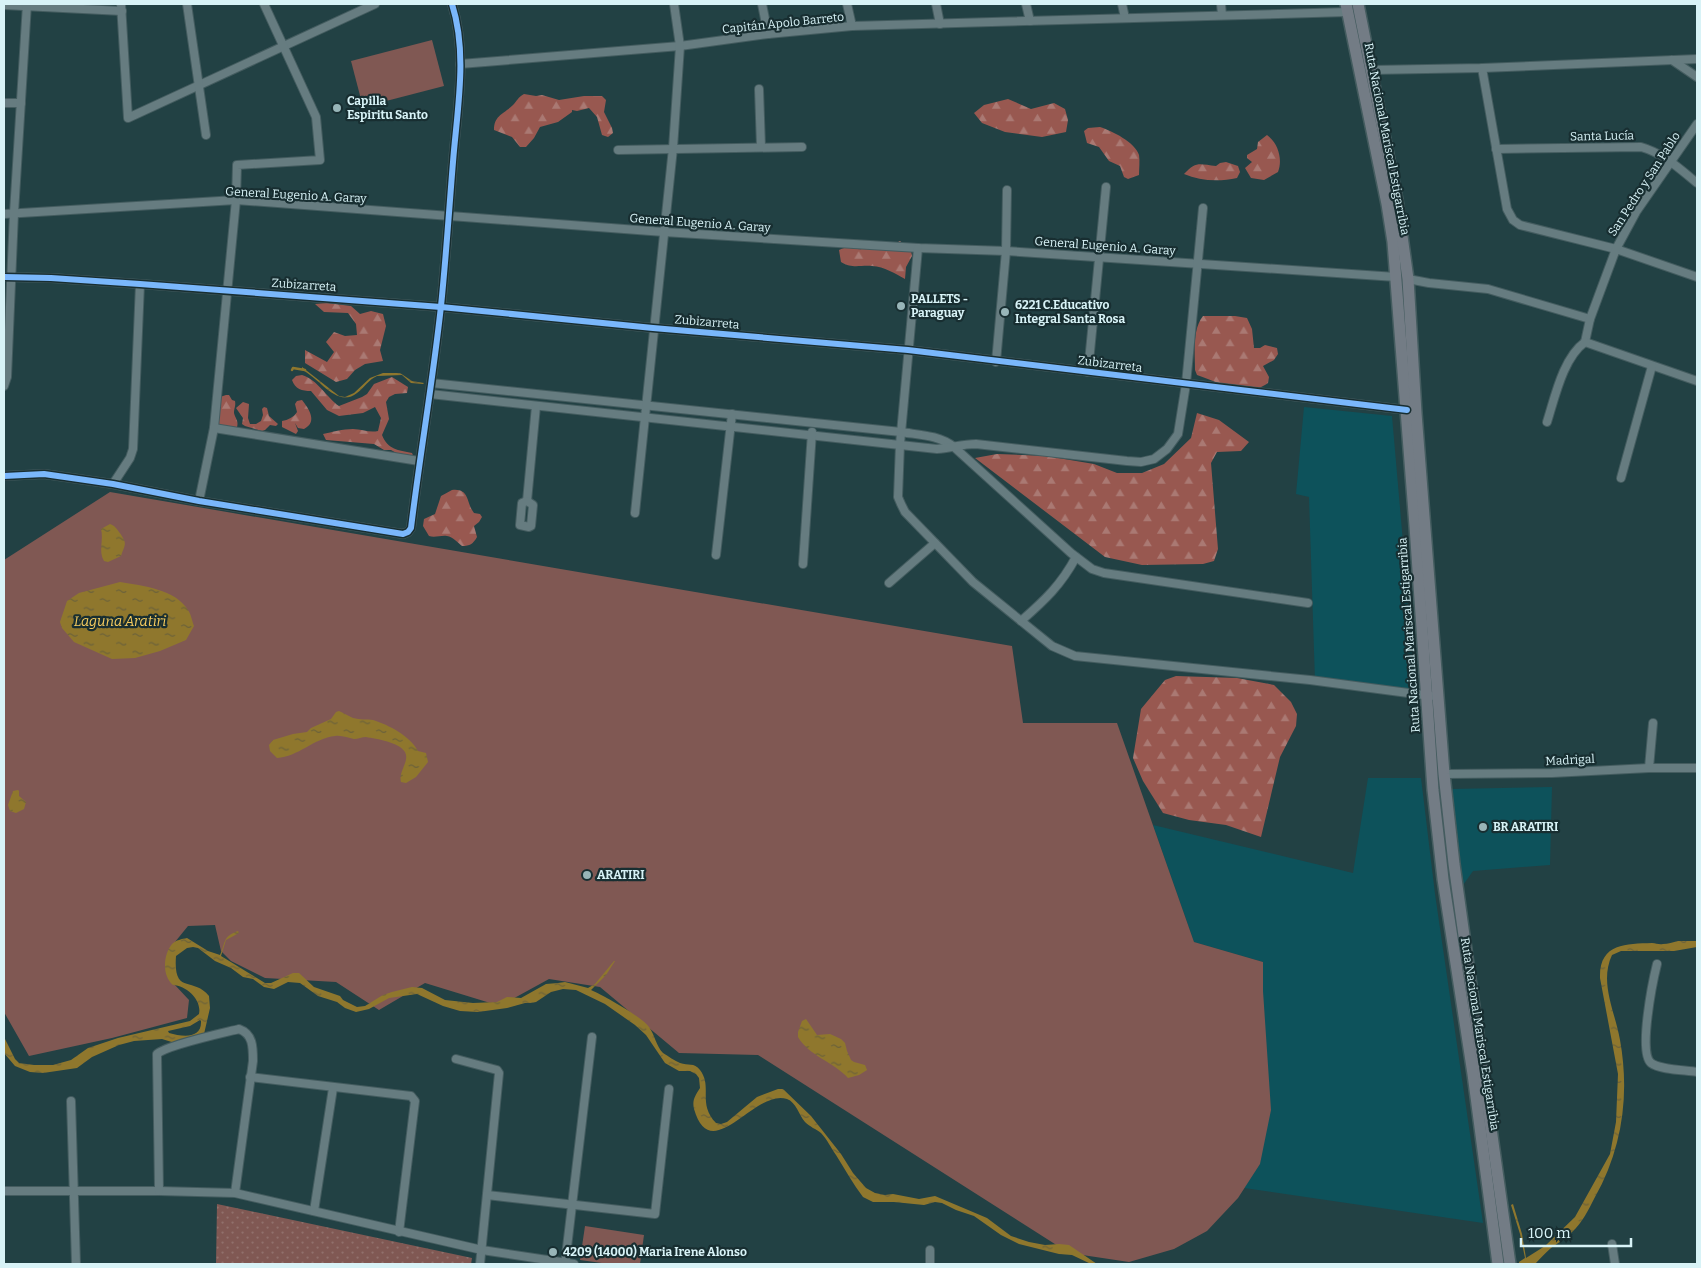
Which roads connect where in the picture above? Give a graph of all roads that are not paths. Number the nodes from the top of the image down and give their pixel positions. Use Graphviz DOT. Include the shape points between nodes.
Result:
graph roads {
  1 [pos="187,4"];
  2 [pos="264,4"];
  3 [pos="375,4"];
  4 [pos="452,4"];
  5 [pos="674,4"];
  6 [pos="762,4"];
  7 [pos="847,4"];
  8 [pos="936,4"];
  9 [pos="1026,4"];
  10 [pos="1122,4"];
  11 [pos="1221,4"];
  12 [pos="1358,4"];
  13 [pos="4,5"];
  14 [pos="27,5"];
  15 [pos="122,7"];
  16 [pos="1347,8"];
  17 [pos="1222,15"];
  18 [pos="1125,18"];
  19 [pos="1030,21"];
  20 [pos="940,24"];
  21 [pos="852,26"];
  22 [pos="768,34"];
  23 [pos="284,46"];
  24 [pos="680,46"];
  25 [pos="1697,59"];
  26 [pos="1672,60"];
  27 [pos="460,64"];
  28 [pos="1482,68"];
  29 [pos="1371,70"];
  30 [pos="1697,77"];
  31 [pos="199,85"];
  32 [pos="759,89"];
  33 [pos="4,103"];
  34 [pos="21,103"];
  35 [pos="1697,124"];
  36 [pos="206,135"];
  37 [pos="761,147"];
  38 [pos="802,147"];
  39 [pos="673,148"];
  40 [pos="1496,149"];
  41 [pos="618,150"];
  42 [pos="1670,162"];
  43 [pos="1697,183"];
  44 [pos="1106,187"];
  45 [pos="1007,190"];
  46 [pos="236,200"];
  47 [pos="1203,208"];
  48 [pos="14,213"];
  49 [pos="4,214"];
  50 [pos="448,216"];
  51 [pos="664,232"];
  52 [pos="918,248"];
  53 [pos="1616,249"];
  54 [pos="1006,251"];
  55 [pos="1099,257"];
  56 [pos="1197,264"];
  57 [pos="8,277"];
  58 [pos="1396,277"];
  59 [pos="1697,277"];
  60 [pos="1408,279"];
  61 [pos="140,284"];
  62 [pos="227,291"];
  63 [pos="441,307"];
  64 [pos="1590,319"];
  65 [pos="653,328"];
  66 [pos="1585,342"];
  67 [pos="908,350"];
  68 [pos="996,362"];
  69 [pos="1652,366"];
  70 [pos="1088,372"];
  71 [pos="1697,381"];
  72 [pos="431,384"];
  73 [pos="1186,384"];
  74 [pos="4,386"];
  75 [pos="430,394"];
  76 [pos="646,404"];
  77 [pos="536,406"];
  78 [pos="1407,410"];
  79 [pos="732,414"];
  80 [pos="645,417"];
  81 [pos="1547,422"];
  82 [pos="814,423"];
  83 [pos="731,427"];
  84 [pos="214,428"];
  85 [pos="901,432"];
  86 [pos="812,435"];
  87 [pos="900,444"];
  88 [pos="954,447"];
  89 [pos="419,461"];
  90 [pos="4,476"];
  91 [pos="1621,478"];
  92 [pos="113,484"];
  93 [pos="199,501"];
  94 [pos="527,501"];
  95 [pos="635,512"];
  96 [pos="935,543"];
  97 [pos="716,555"];
  98 [pos="1076,557"];
  99 [pos="803,564"];
  100 [pos="889,583"];
  101 [pos="1308,603"];
  102 [pos="1021,622"];
  103 [pos="1432,696"];
  104 [pos="1653,723"];
  105 [pos="1649,768"];
  106 [pos="1697,768"];
  107 [pos="1444,774"];
  108 [pos="1657,964"];
  109 [pos="592,1037"];
  110 [pos="456,1059"];
  111 [pos="1697,1072"];
  112 [pos="250,1078"];
  113 [pos="333,1088"];
  114 [pos="669,1089"];
  115 [pos="71,1101"];
  116 [pos="4,1191"];
  117 [pos="159,1191"];
  118 [pos="75,1192"];
  119 [pos="235,1193"];
  120 [pos="487,1195"];
  121 [pos="572,1205"];
  122 [pos="314,1211"];
  123 [pos="399,1232"];
  124 [pos="1612,1244"];
  125 [pos="482,1250"];
  126 [pos="930,1250"];
  127 [pos="76,1264"];
  128 [pos="480,1264"];
  129 [pos="565,1264"];
  130 [pos="574,1264"];
  131 [pos="930,1264"];
  132 [pos="1498,1264"];
  133 [pos="1510,1264"];
  134 [pos="1615,1264"];
  1 -- 31 [label="street"];
  2 -- 23 [label="street"];
  3 -- 23 [label="street"];
  4 -- 27 [label="street"];
  5 -- 24 [label="street"];
  6 -- 22 [label="street"];
  7 -- 21 [label="street"];
  8 -- 20 [label="street"];
  9 -- 19 [label="street"];
  10 -- 18 [label="street"];
  11 -- 17 [label="street"];
  12 -- 29 [label="highway, Ruta Nacional Mariscal Estigarribia"];
  13 -- 14 [label="street"];
  14 -- 15 [label="street"];
  14 -- 34 [label="street"];
  15 -- 31 [label="street" via="128,118"];
  16 -- 17 [label="street, Capitán Apolo Barreto"];
  16 -- 58 [label="highway, Ruta Nacional Mariscal Estigarribia" via="1387,204"];
  17 -- 18 [label="street, Capitán Apolo Barreto"];
  18 -- 19 [label="street, Capitán Apolo Barreto"];
  19 -- 20 [label="street, Capitán Apolo Barreto"];
  20 -- 21 [label="street, Capitán Apolo Barreto"];
  21 -- 22 [label="street, Capitán Apolo Barreto"];
  22 -- 24 [label="street, Capitán Apolo Barreto"];
  23 -- 31 [label="street"];
  23 -- 46 [label="street" via="316,117 320,160 236,164"];
  24 -- 27 [label="street, Capitán Apolo Barreto"];
  24 -- 39 [label="street"];
  25 -- 26 [label="street"];
  26 -- 28 [label="street"];
  26 -- 30 [label="street"];
  27 -- 50 [label="street"];
  28 -- 29 [label="street"];
  28 -- 40 [label="street"];
  29 -- 60 [label="highway, Ruta Nacional Mariscal Estigarribia" via="1397,200"];
  31 -- 36 [label="street"];
  32 -- 37 [label="street"];
  33 -- 34 [label="street"];
  34 -- 48 [label="street"];
  35 -- 42 [label="street, San Pedro y San Pablo"];
  37 -- 38 [label="street"];
  37 -- 39 [label="street"];
  39 -- 41 [label="street"];
  39 -- 51 [label="street"];
  40 -- 42 [label="street, Santa Lucía" via="1641,147"];
  40 -- 53 [label="street" via="1506,209 1513,220 1520,225"];
  42 -- 43 [label="street, Santa Lucía"];
  42 -- 53 [label="street, San Pedro y San Pablo" via="1636,212"];
  44 -- 55 [label="street"];
  45 -- 54 [label="street"];
  46 -- 48 [label="street, General Eugenio A. Garay"];
  46 -- 50 [label="street, General Eugenio A. Garay"];
  46 -- 62 [label="street"];
  47 -- 56 [label="street"];
  48 -- 49 [label="street, General Eugenio A. Garay"];
  48 -- 57 [label="street"];
  50 -- 51 [label="street, General Eugenio A. Garay"];
  50 -- 63 [label="street"];
  51 -- 52 [label="street, General Eugenio A. Garay"];
  51 -- 65 [label="street"];
  52 -- 54 [label="street, General Eugenio A. Garay"];
  52 -- 67 [label="street"];
  53 -- 59 [label="street"];
  53 -- 64 [label="street, San Pedro y San Pablo"];
  54 -- 55 [label="street, General Eugenio A. Garay"];
  54 -- 68 [label="street"];
  55 -- 56 [label="street, General Eugenio A. Garay"];
  55 -- 70 [label="street"];
  56 -- 58 [label="street, General Eugenio A. Garay"];
  56 -- 73 [label="street"];
  57 -- 61 [label="street, Zubizarreta"];
  57 -- 74 [label="street" via="7,378"];
  58 -- 78 [label="highway, Ruta Nacional Mariscal Estigarribia"];
  60 -- 64 [label="street" via="1488,289"];
  60 -- 103 [label="highway, Ruta Nacional Mariscal Estigarribia"];
  61 -- 62 [label="street, Zubizarreta"];
  61 -- 92 [label="street" via="133,449"];
  62 -- 63 [label="street, Zubizarreta"];
  62 -- 84 [label="street"];
  63 -- 65 [label="street, Zubizarreta"];
  63 -- 72 [label="street"];
  64 -- 66 [label="street, San Pedro y San Pablo"];
  65 -- 67 [label="street, Zubizarreta"];
  65 -- 76 [label="street"];
  66 -- 69 [label="street"];
  66 -- 81 [label="street" via="1574,352 1560,381"];
  67 -- 68 [label="street, Zubizarreta"];
  67 -- 85 [label="street"];
  68 -- 70 [label="street, Zubizarreta"];
  69 -- 71 [label="street"];
  69 -- 91 [label="street"];
  70 -- 73 [label="street, Zubizarreta"];
  72 -- 75 [label="street"];
  72 -- 76 [label="street"];
  73 -- 78 [label="street, Zubizarreta"];
  73 -- 88 [label="street" via="1178,434 1154,460 1127,461 976,444"];
  75 -- 77 [label="street"];
  75 -- 89 [label="street"];
  76 -- 79 [label="street"];
  76 -- 80 [label="street"];
  77 -- 80 [label="street"];
  77 -- 94 [label="street"];
  78 -- 103 [label="highway, Ruta Nacional Mariscal Estigarribia"];
  79 -- 82 [label="street"];
  79 -- 83 [label="street"];
  80 -- 83 [label="street"];
  80 -- 95 [label="street"];
  82 -- 85 [label="street"];
  82 -- 86 [label="street"];
  83 -- 86 [label="street"];
  83 -- 97 [label="street"];
  84 -- 89 [label="street"];
  84 -- 93 [label="street"];
  85 -- 87 [label="street"];
  85 -- 88 [label="street" via="940,439"];
  86 -- 87 [label="street"];
  86 -- 99 [label="street"];
  87 -- 88 [label="street" via="937,449"];
  87 -- 96 [label="street" via="898,496 905,512"];
  88 -- 98 [label="street"];
  89 -- 93 [label="street" via="411,528 403,534"];
  90 -- 92 [label="street" via="44,474"];
  92 -- 93 [label="street"];
  96 -- 100 [label="street"];
  96 -- 102 [label="street" via="973,582"];
  98 -- 101 [label="street" via="1104,573"];
  98 -- 102 [label="street" via="1051,594"];
  102 -- 103 [label="street" via="1052,646 1075,656"];
  103 -- 107 [label="highway, Ruta Nacional Mariscal Estigarribia"];
  103 -- 132 [label="highway, Ruta Nacional Mariscal Estigarribia" via="1433,790 1443,878"];
  104 -- 105 [label="street"];
  105 -- 106 [label="street, Madrigal"];
  105 -- 107 [label="street, Madrigal"];
  107 -- 133 [label="highway, Ruta Nacional Mariscal Estigarribia"];
  108 -- 111 [label="street" via="1652,984 1646,1056 1658,1066"];
  109 -- 121 [label="street"];
  110 -- 120 [label="street" via="498,1070 499,1073"];
  112 -- 113 [label="street"];
  112 -- 117 [label="street" via="253,1060 250,1038 239,1029 159,1051"];
  112 -- 119 [label="street"];
  113 -- 122 [label="street"];
  113 -- 123 [label="street" via="412,1096 415,1101"];
  114 -- 121 [label="street" via="654,1214"];
  115 -- 118 [label="street"];
  116 -- 118 [label="street"];
  117 -- 118 [label="street"];
  117 -- 119 [label="street"];
  118 -- 127 [label="street"];
  119 -- 122 [label="street"];
  120 -- 121 [label="street"];
  120 -- 125 [label="street"];
  121 -- 129 [label="street"];
  122 -- 123 [label="street"];
  123 -- 125 [label="street"];
  124 -- 134 [label="street"];
  125 -- 128 [label="street"];
  125 -- 129 [label="street"];
  126 -- 131 [label="street"];
  129 -- 130 [label="street"];
}
